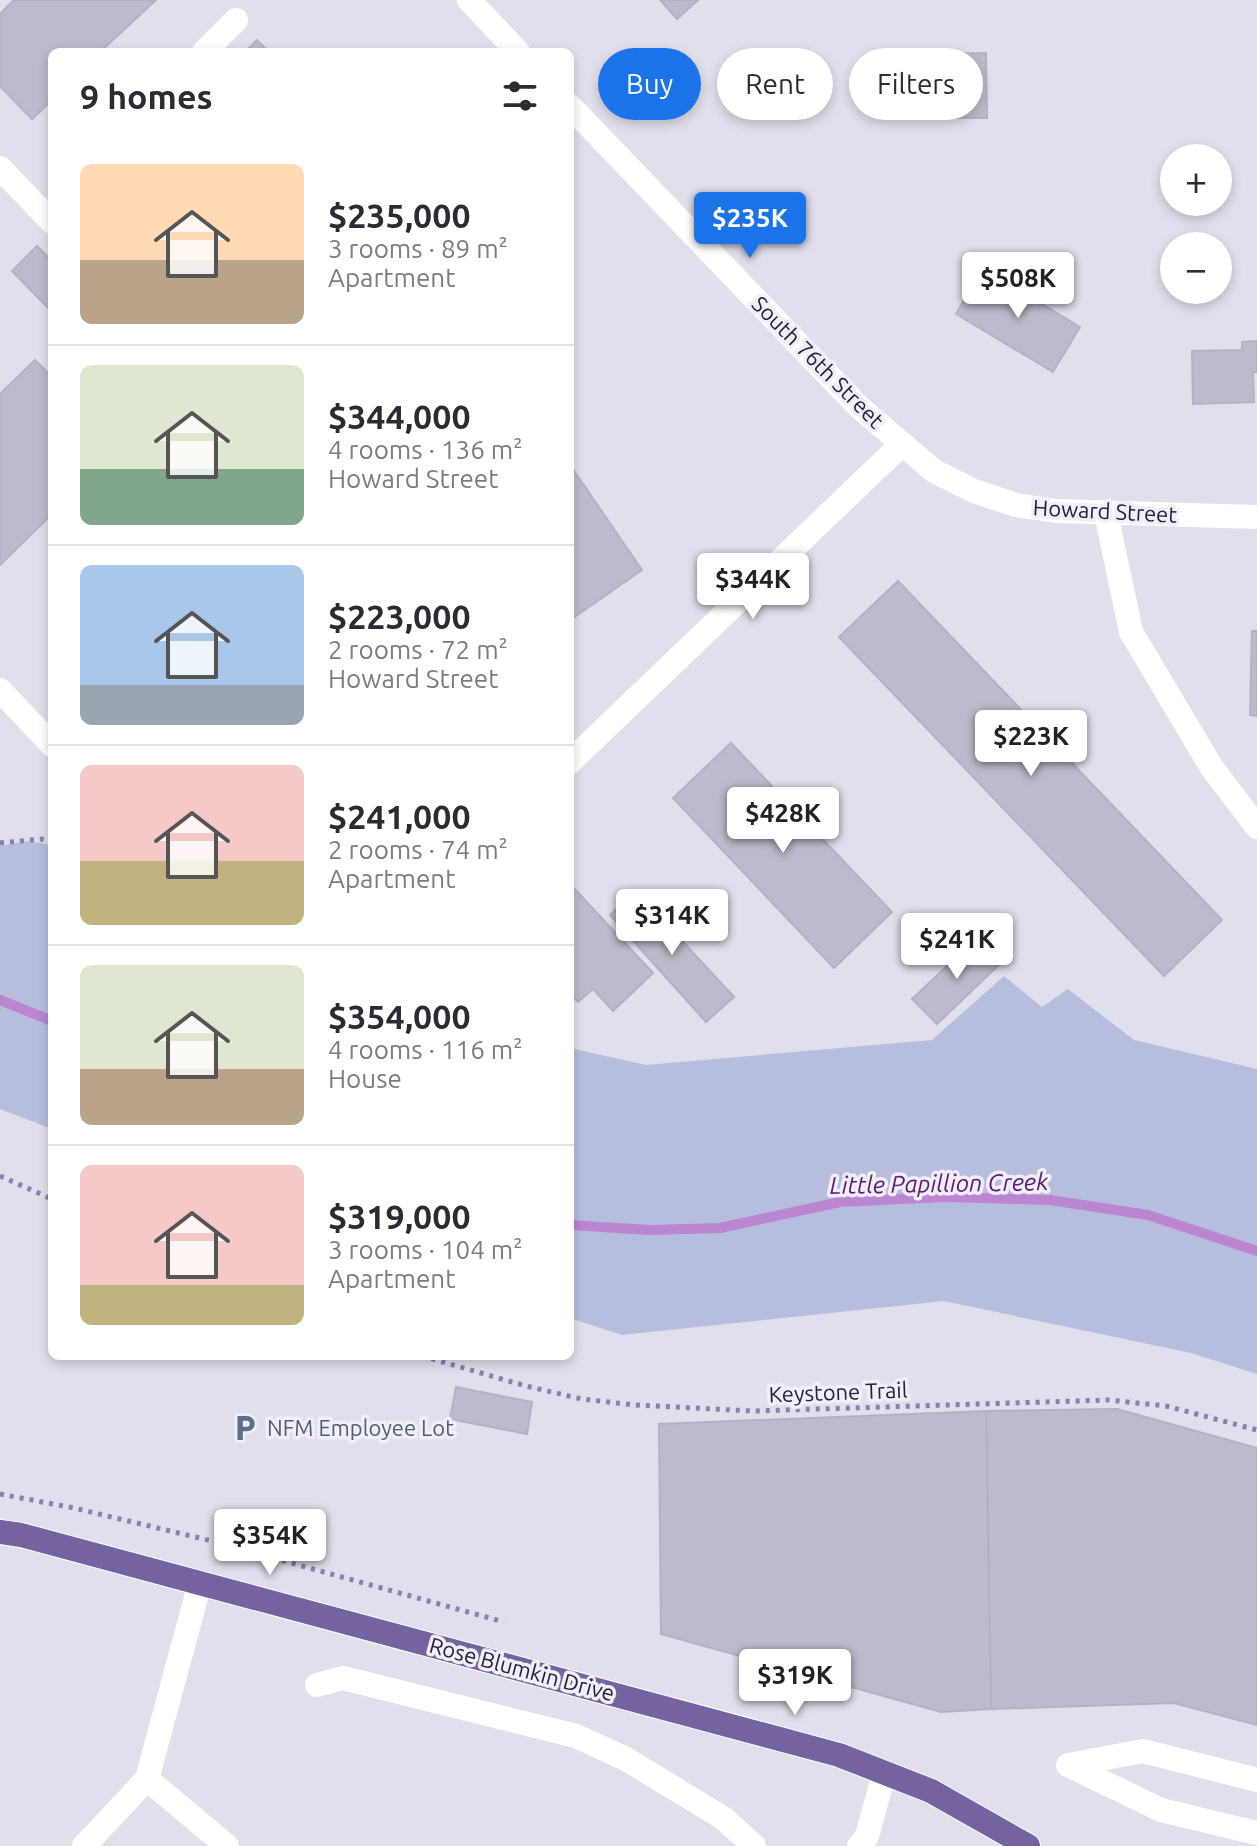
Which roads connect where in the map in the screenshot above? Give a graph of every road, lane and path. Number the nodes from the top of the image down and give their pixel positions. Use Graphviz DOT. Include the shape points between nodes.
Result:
graph roads {
  1 [pos="469,0"];
  2 [pos="236,20"];
  3 [pos="208,48"];
  4 [pos="514,48"];
  5 [pos="574,110"];
  6 [pos="0,168"];
  7 [pos="48,212"];
  8 [pos="902,444"];
  9 [pos="1106,513"];
  10 [pos="1257,517"];
  11 [pos="0,690"];
  12 [pos="48,741"];
  13 [pos="574,758"];
  14 [pos="1249,800"];
  15 [pos="1257,827"];
  16 [pos="48,841"];
  17 [pos="0,843"];
  18 [pos="0,1176"];
  19 [pos="48,1197"];
  20 [pos="436,1360"];
  21 [pos="1257,1430"];
  22 [pos="0,1494"];
  23 [pos="0,1532"];
  24 [pos="200,1583"];
  25 [pos="504,1622"];
  26 [pos="317,1685"];
  27 [pos="884,1774"];
  28 [pos="147,1779"];
  29 [pos="1257,1780"];
  30 [pos="1257,1833"];
  31 [pos="84,1846"];
  32 [pos="227,1846"];
  33 [pos="754,1846"];
  34 [pos="859,1846"];
  35 [pos="1028,1846"];
  1 -- 4 [label="street"];
  2 -- 3 [label="street"];
  5 -- 8 [label="street, South 76th Street" via="858,406"];
  6 -- 7 [label="street"];
  8 -- 9 [label="street, Howard Street" via="934,471 1002,501"];
  8 -- 13 [label="street"];
  9 -- 10 [label="street, Howard Street"];
  9 -- 14 [label="street" via="1131,632 1212,768"];
  11 -- 12 [label="street"];
  14 -- 15 [label="street"];
  16 -- 17 [label="path"];
  18 -- 19 [label="path"];
  20 -- 21 [label="path, Keystone Trail" via="582,1399 634,1405 753,1411 1109,1400 1166,1406"];
  22 -- 25 [label="path" via="212,1541"];
  23 -- 24 [label="main road, Rose Blumkin Drive"];
  24 -- 27 [label="main road, Rose Blumkin Drive" via="783,1738"];
  24 -- 28 [label="street"];
  26 -- 33 [label="street" via="343,1678 576,1736 699,1803"];
  27 -- 34 [label="street" via="867,1836"];
  27 -- 35 [label="main road, Rose Blumkin Drive" via="931,1791"];
  28 -- 31 [label="street"];
  28 -- 32 [label="street"];
  29 -- 30 [label="street" via="1143,1751 1068,1765 1161,1810"];
}
